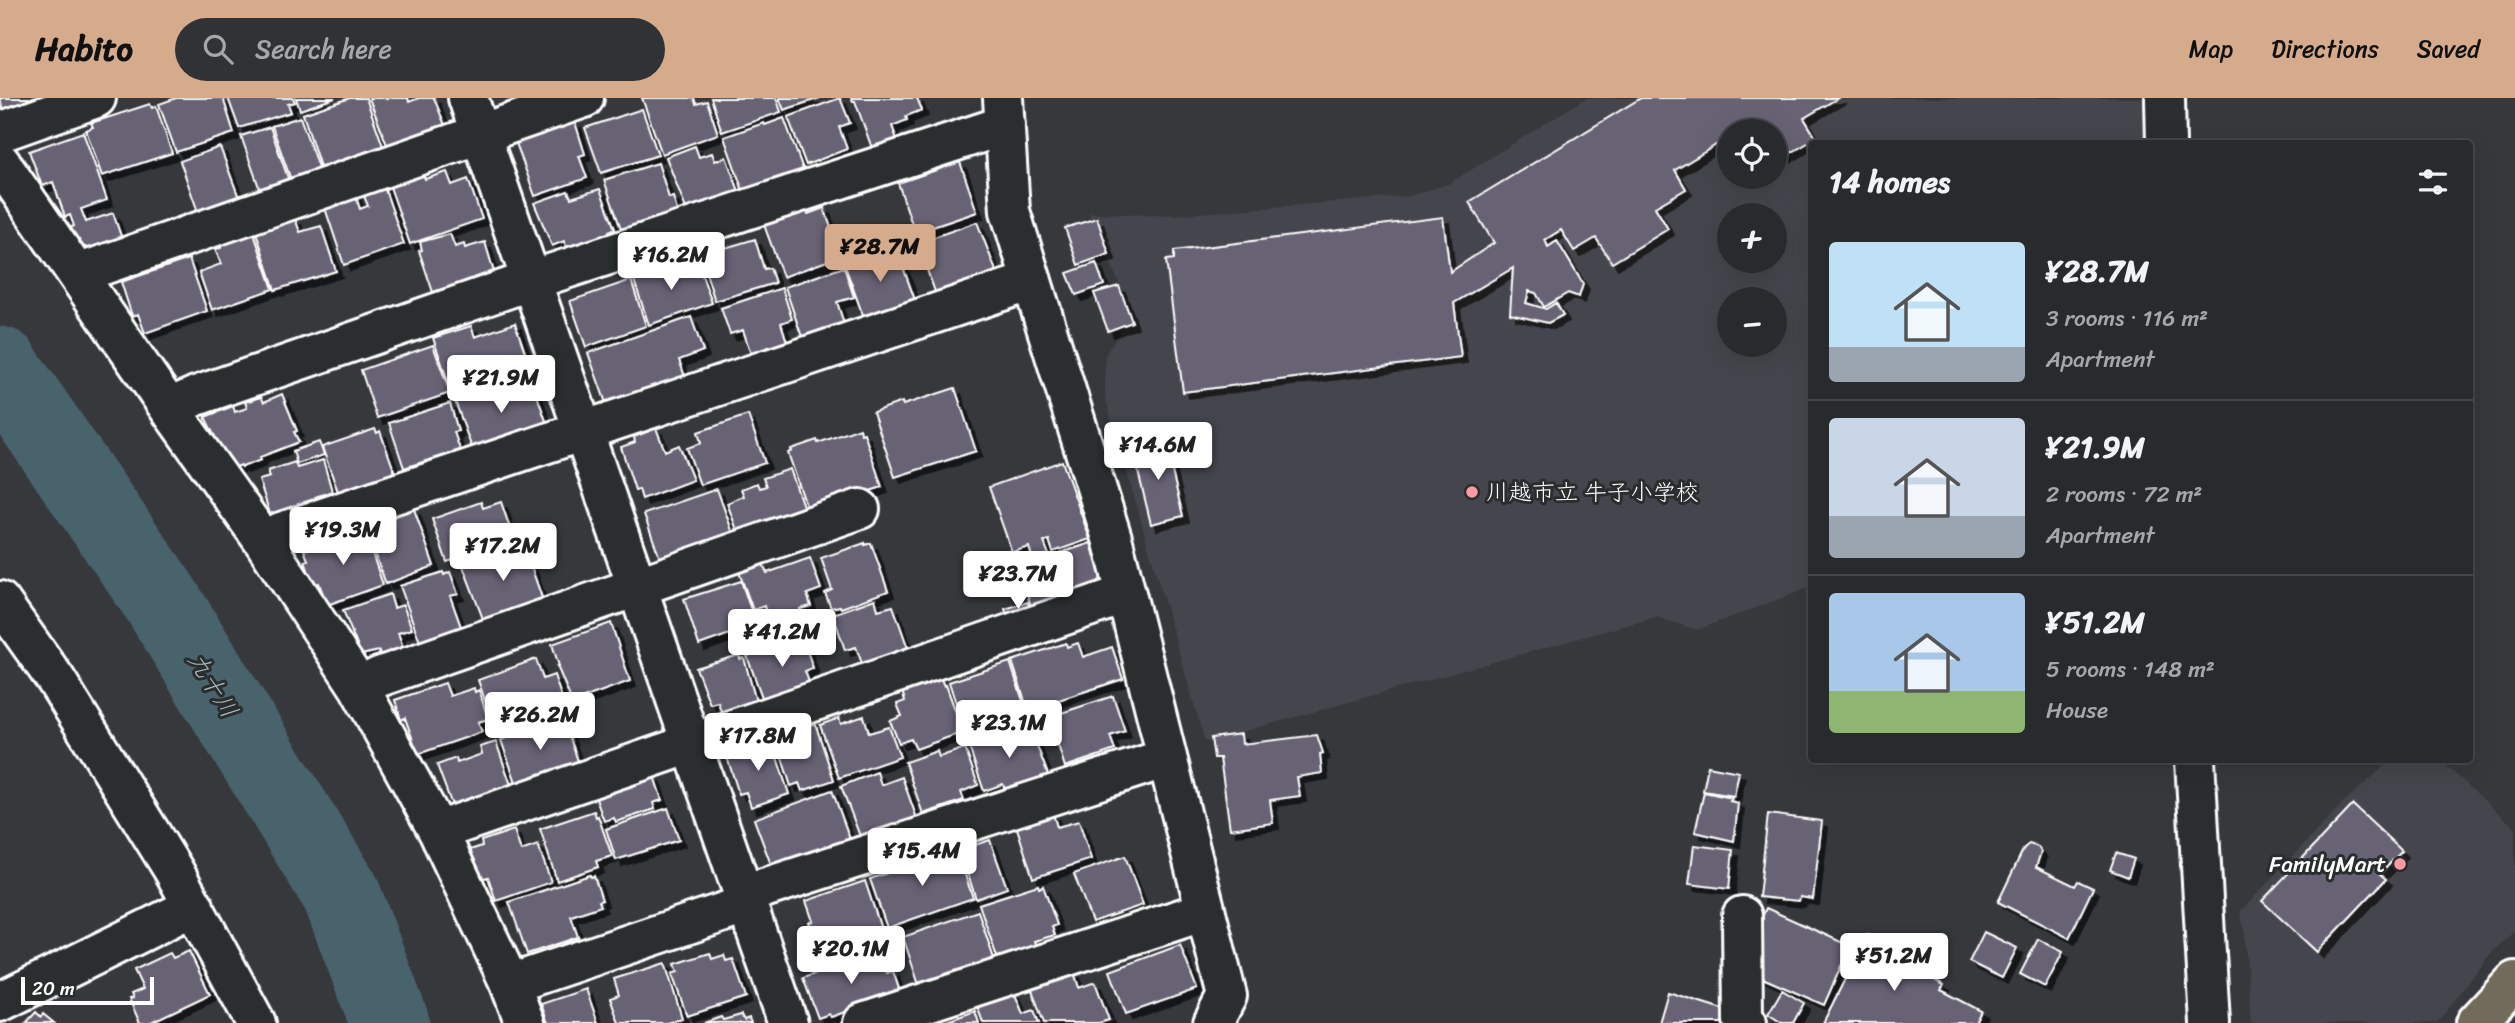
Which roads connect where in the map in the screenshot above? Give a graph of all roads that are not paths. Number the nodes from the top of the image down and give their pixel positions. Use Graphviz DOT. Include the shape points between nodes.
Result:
graph roads {
  1 [pos="96,98"];
  2 [pos="468,98"];
  3 [pos="584,98"];
  4 [pos="2165,98"];
  5 [pos="1004,111"];
  6 [pos="0,132"];
  7 [pos="480,134"];
  8 [pos="2165,140"];
  9 [pos="0,162"];
  10 [pos="77,274"];
  11 [pos="532,280"];
  12 [pos="1032,281"];
  13 [pos="169,408"];
  14 [pos="585,432"];
  15 [pos="860,509"];
  16 [pos="265,543"];
  17 [pos="638,586"];
  18 [pos="1126,594"];
  19 [pos="0,601"];
  20 [pos="359,687"];
  21 [pos="691,743"];
  22 [pos="1167,758"];
  23 [pos="2195,763"];
  24 [pos="438,831"];
  25 [pos="746,899"];
  26 [pos="194,906"];
  27 [pos="1205,911"];
  28 [pos="1742,916"];
  29 [pos="2515,981"];
  30 [pos="510,984"];
  31 [pos="0,1002"];
  32 [pos="256,1023"];
  33 [pos="525,1023"];
  34 [pos="788,1023"];
  35 [pos="863,1023"];
  36 [pos="1213,1023"];
  37 [pos="1747,1023"];
  38 [pos="2210,1023"];
  39 [pos="2476,1023"];
  1 -- 6 [label="street"];
  2 -- 7 [label="street"];
  3 -- 7 [label="street"];
  4 -- 8 [label="street"];
  5 -- 11 [label="street"];
  5 -- 12 [label="street" via="1010,211"];
  7 -- 10 [label="street"];
  7 -- 11 [label="street"];
  9 -- 10 [label="street"];
  10 -- 13 [label="street"];
  11 -- 13 [label="street"];
  11 -- 14 [label="street"];
  12 -- 14 [label="street"];
  12 -- 18 [label="street"];
  13 -- 16 [label="street"];
  14 -- 16 [label="street" via="281,532"];
  14 -- 17 [label="street"];
  15 -- 17 [label="street"];
  16 -- 20 [label="street"];
  17 -- 20 [label="street"];
  17 -- 21 [label="street"];
  18 -- 21 [label="street"];
  18 -- 22 [label="street"];
  19 -- 26 [label="street" via="55,680"];
  20 -- 24 [label="street"];
  21 -- 24 [label="street"];
  21 -- 25 [label="street"];
  22 -- 25 [label="street"];
  22 -- 27 [label="street"];
  23 -- 38 [label="street"];
  24 -- 30 [label="street"];
  25 -- 30 [label="street"];
  25 -- 34 [label="street"];
  26 -- 31 [label="street"];
  26 -- 32 [label="street"];
  27 -- 35 [label="street"];
  27 -- 36 [label="street" via="1227,996"];
  28 -- 37 [label="street"];
  29 -- 39 [label="main road"];
  30 -- 33 [label="street"];
}
